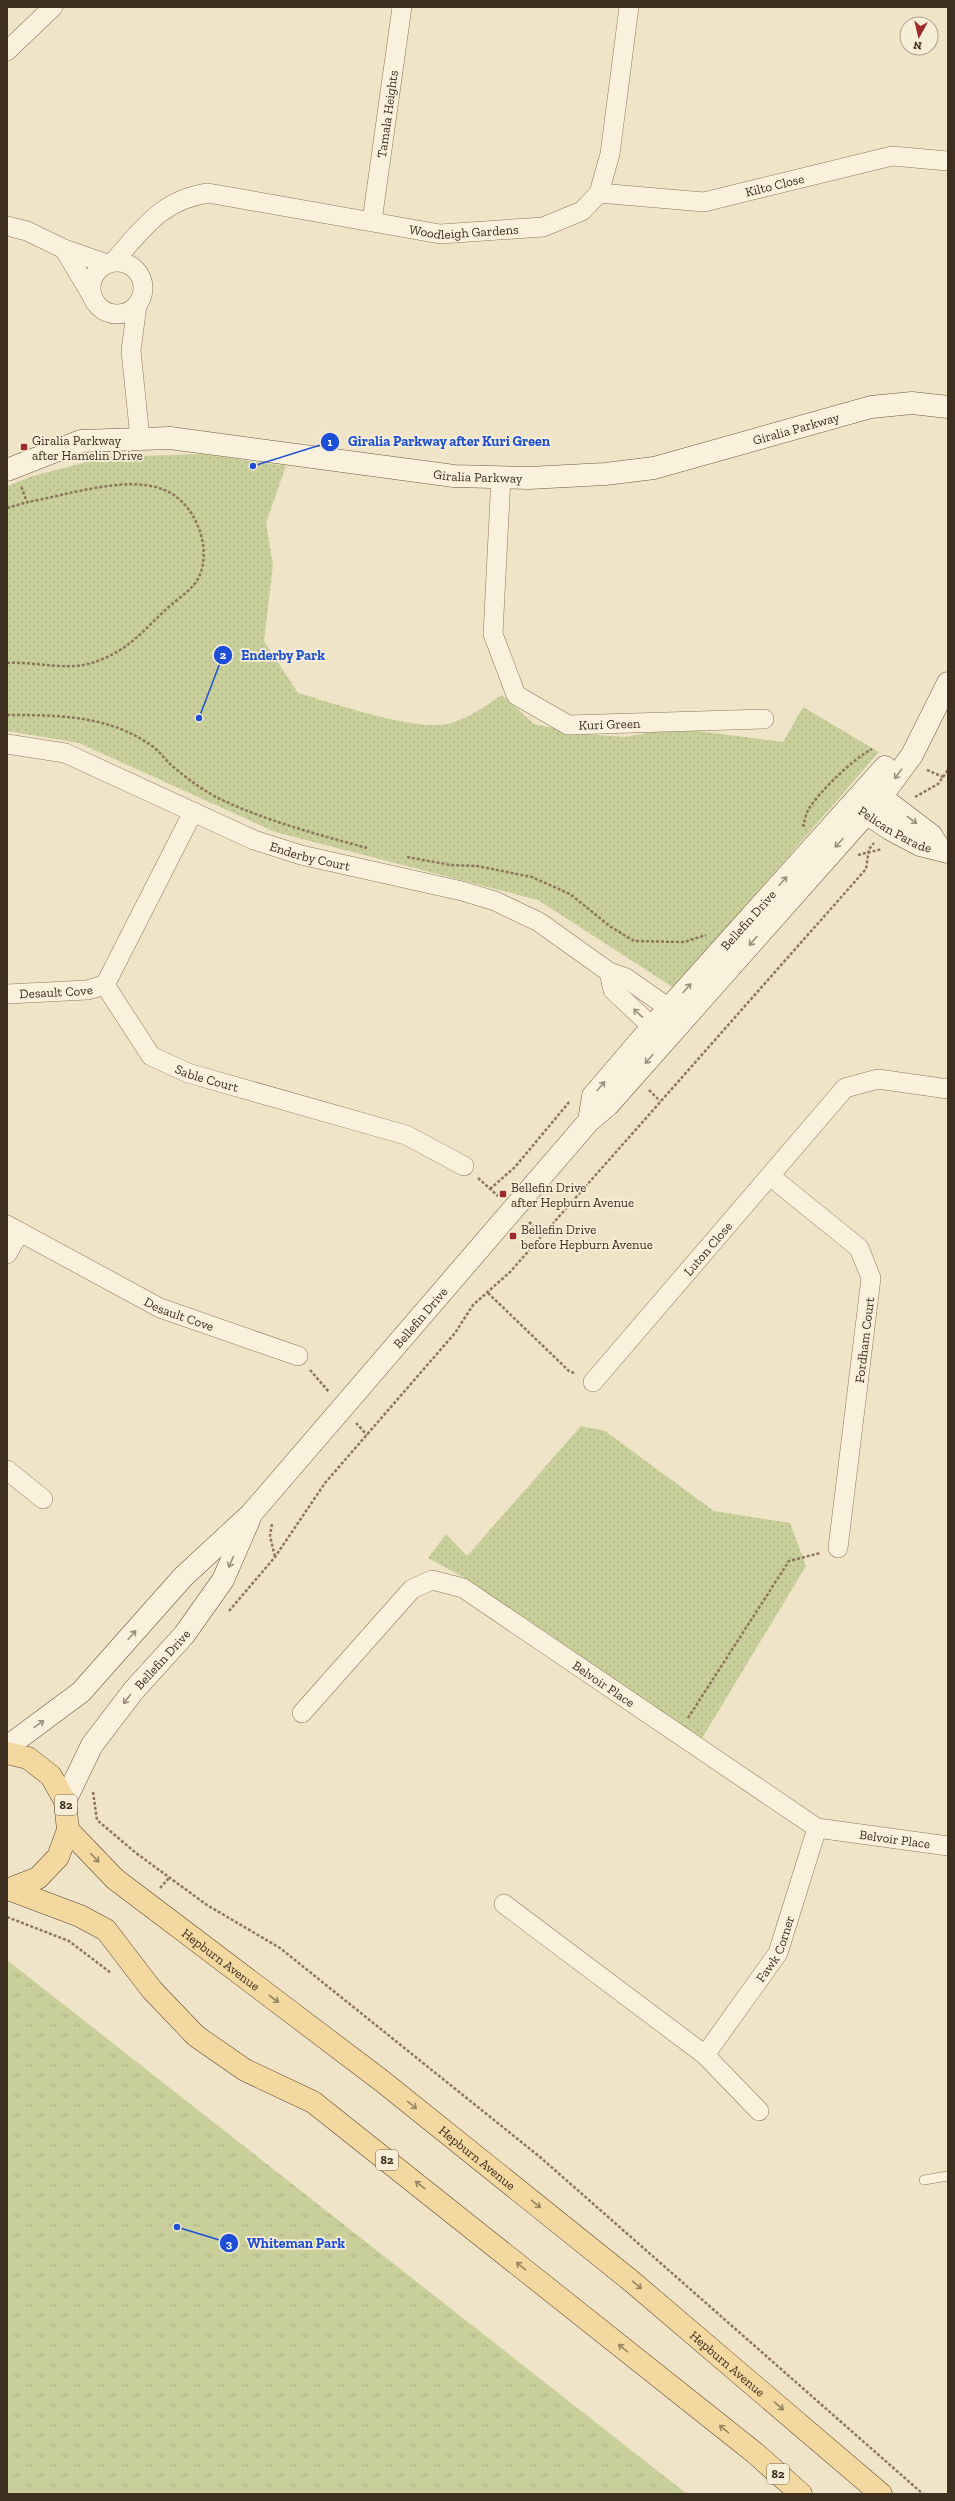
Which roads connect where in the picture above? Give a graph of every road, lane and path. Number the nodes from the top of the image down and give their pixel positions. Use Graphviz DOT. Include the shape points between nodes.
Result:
graph roads {
  1 [pos="53,7"];
  2 [pos="402,7"];
  3 [pos="629,7"];
  4 [pos="7,51"];
  5 [pos="948,161"];
  6 [pos="599,192"];
  7 [pos="372,221"];
  8 [pos="7,226"];
  9 [pos="144,228"];
  10 [pos="64,249"];
  11 [pos="110,263"];
  12 [pos="137,271"];
  13 [pos="92,296"];
  14 [pos="137,305"];
  15 [pos="113,314"];
  16 [pos="131,351"];
  17 [pos="948,407"];
  18 [pos="140,438"];
  19 [pos="11,468"];
  20 [pos="501,477"];
  21 [pos="30,502"];
  22 [pos="7,508"];
  23 [pos="7,663"];
  24 [pos="948,683"];
  25 [pos="7,715"];
  26 [pos="764,718"];
  27 [pos="7,744"];
  28 [pos="948,770"];
  29 [pos="883,804"];
  30 [pos="859,809"];
  31 [pos="193,812"];
  32 [pos="803,825"];
  33 [pos="800,830"];
  34 [pos="370,849"];
  35 [pos="944,850"];
  36 [pos="406,857"];
  37 [pos="711,934"];
  38 [pos="609,972"];
  39 [pos="105,985"];
  40 [pos="7,994"];
  41 [pos="677,1013"];
  42 [pos="659,1033"];
  43 [pos="948,1089"];
  44 [pos="464,1166"];
  45 [pos="770,1176"];
  46 [pos="514,1209"];
  47 [pos="14,1229"];
  48 [pos="7,1254"];
  49 [pos="488,1293"];
  50 [pos="298,1356"];
  51 [pos="593,1382"];
  52 [pos="343,1408"];
  53 [pos="7,1470"];
  54 [pos="43,1499"];
  55 [pos="252,1514"];
  56 [pos="838,1548"];
  57 [pos="224,1616"];
  58 [pos="302,1713"];
  59 [pos="678,1734"];
  60 [pos="7,1747"];
  61 [pos="7,1753"];
  62 [pos="93,1789"];
  63 [pos="65,1801"];
  64 [pos="817,1828"];
  65 [pos="68,1830"];
  66 [pos="948,1846"];
  67 [pos="9,1890"];
  68 [pos="504,1904"];
  69 [pos="705,2055"];
  70 [pos="759,2111"];
  71 [pos="948,2176"];
  72 [pos="924,2180"];
  73 [pos="801,2494"];
  74 [pos="881,2494"];
  75 [pos="923,2494"];
  1 -- 4 [label="street"];
  2 -- 7 [label="street, Tamala Heights"];
  3 -- 6 [label="street, Woodleigh Gardens" via="610,154"];
  5 -- 6 [label="street, Kilto Close" via="892,156 704,202"];
  6 -- 7 [label="street, Woodleigh Gardens" via="582,211 543,228 440,234"];
  7 -- 9 [label="street, Woodleigh Gardens" via="208,193 196,194 171,204 157,213"];
  8 -- 10 [label="street" via="27,230"];
  9 -- 11 [label="street, Woodleigh Gardens"];
  9 -- 12 [label="street"];
  10 -- 11 [label="street"];
  10 -- 13 [label="street"];
  11 -- 12 [label="street" via="126,263"];
  11 -- 13 [label="street" via="100,268 92,280"];
  12 -- 14 [label="street" via="143,286"];
  13 -- 15 [label="street" via="100,308"];
  14 -- 15 [label="street" via="128,311"];
  14 -- 16 [label="street"];
  15 -- 16 [label="street"];
  16 -- 18 [label="street"];
  17 -- 20 [label="main road, Giralia Parkway" via="912,403 871,407 654,468 606,474"];
  18 -- 19 [label="main road, Giralia Parkway" via="81,441"];
  18 -- 20 [label="main road, Giralia Parkway" via="170,438 454,476"];
  19 -- 21 [label="path" via="27,502"];
  20 -- 26 [label="street, Kuri Green" via="493,634 516,695 568,725"];
  21 -- 22 [label="path"];
  21 -- 23 [label="path" via="95,488 132,485 162,489 182,502 195,517 203,543 202,562 199,577 189,591 144,633 99,661 67,666"];
  24 -- 29 [label="main road, Bellefin Drive" via="912,756"];
  25 -- 34 [label="path" via="60,715 127,730 153,747 196,785 228,803 289,827"];
  27 -- 31 [label="street, Enderby Court" via="65,753"];
  28 -- 29 [label="path" via="938,784"];
  29 -- 30 [label="main road, Bellefin Drive"];
  29 -- 30 [label="main road, Pelican Parade"];
  29 -- 35 [label="main road, Pelican Parade" via="920,844"];
  29 -- 49 [label="path" via="869,849 866,869 510,1272"];
  30 -- 41 [label="main road, Bellefin Drive"];
  31 -- 38 [label="street, Enderby Court" via="254,840 301,855 462,890 495,901 539,922"];
  31 -- 39 [label="street"];
  32 -- 33 [label="path"];
  36 -- 37 [label="path" via="451,865 477,866 532,877 570,894 611,927 634,941 684,942"];
  38 -- 41 [label="street, Enderby Court" via="626,978"];
  42 -- 38 [label="street, one-way" via="613,990"];
  39 -- 40 [label="street, Desault Cove" via="87,990"];
  39 -- 44 [label="street, Sable Court" via="151,1056 188,1073 406,1134"];
  41 -- 42 [label="main road, Bellefin Drive"];
  42 -- 46 [label="main road, Bellefin Drive" via="608,1105 589,1121"];
  43 -- 45 [label="street, Luton Close" via="878,1079 845,1088"];
  44 -- 46 [label="path"];
  45 -- 51 [label="street, Luton Close"];
  45 -- 56 [label="street, Fordham Court" via="859,1248 871,1278"];
  46 -- 52 [label="main road, Bellefin Drive"];
  47 -- 48 [label="street"];
  47 -- 50 [label="street, Desault Cove" via="160,1308"];
  49 -- 51 [label="path" via="569,1371"];
  49 -- 57 [label="path" via="473,1305 455,1333 325,1483 275,1557"];
  50 -- 52 [label="path"];
  52 -- 55 [label="main road, Bellefin Drive"];
  53 -- 54 [label="street"];
  60 -- 55 [label="main road, Bellefin Drive, one-way" via="81,1692 183,1577"];
  55 -- 63 [label="main road, Bellefin Drive, one-way" via="223,1580 184,1635 134,1690 92,1745"];
  56 -- 59 [label="path" via="789,1561"];
  58 -- 59 [label="street, Belvoir Place" via="412,1589 432,1580 463,1588"];
  59 -- 64 [label="street, Belvoir Place"];
  61 -- 63 [label="main road, 82" via="28,1758 51,1776"];
  62 -- 75 [label="path" via="97,1820 108,1830 207,1906 280,1948 540,2157"];
  63 -- 65 [label="main road, 82"];
  64 -- 66 [label="street, Belvoir Place"];
  64 -- 69 [label="street, Fawk Corner" via="778,1953"];
  65 -- 67 [label="main road, 82" via="58,1857 38,1878"];
  65 -- 74 [label="main road, Hepburn Avenue / 82, one-way" via="115,1879 388,2086 630,2280"];
  73 -- 67 [label="main road, 82, one-way" via="736,2438 313,2102 245,2070 196,2036 152,1990 106,1930 80,1916"];
  68 -- 69 [label="street"];
  69 -- 70 [label="street"];
  71 -- 72 [label="lane"];
}
